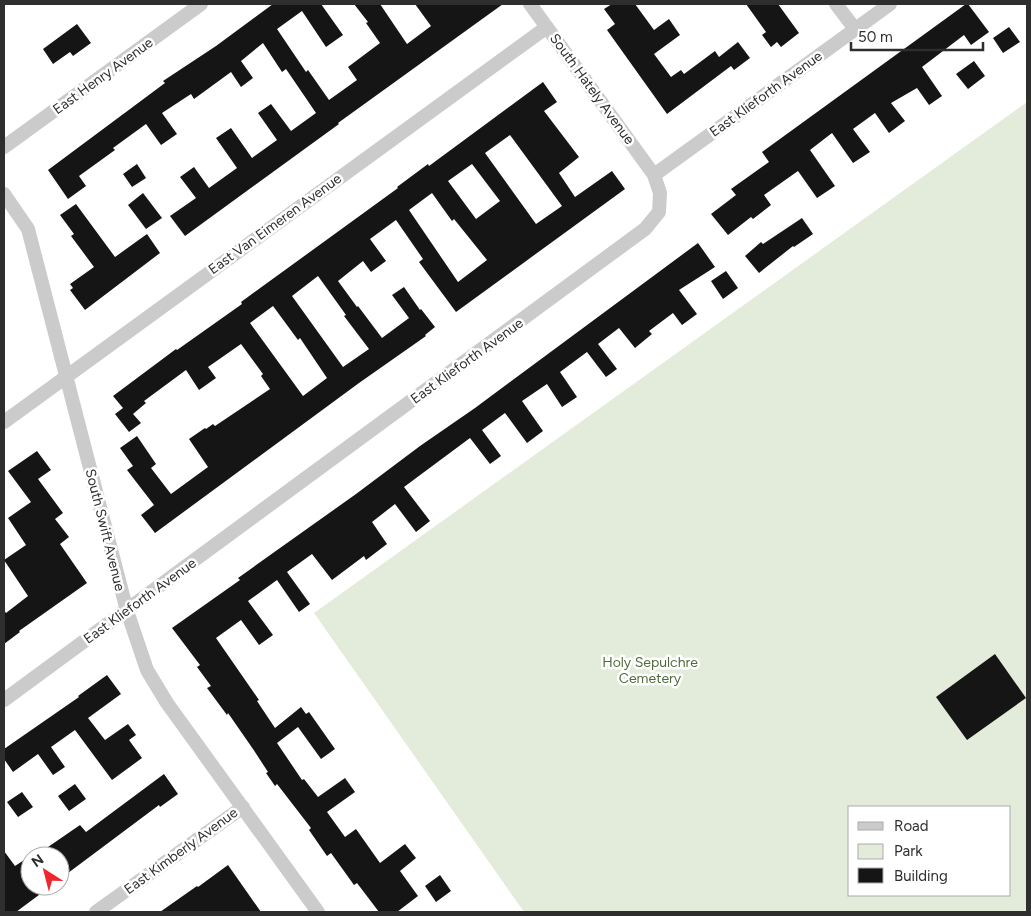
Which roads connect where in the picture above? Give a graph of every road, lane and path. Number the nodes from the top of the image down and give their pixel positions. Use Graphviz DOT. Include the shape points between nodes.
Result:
graph roads {
  1 [pos="200,4"];
  2 [pos="530,4"];
  3 [pos="836,4"];
  4 [pos="890,4"];
  5 [pos="547,27"];
  6 [pos="855,29"];
  7 [pos="4,147"];
  8 [pos="654,175"];
  9 [pos="4,194"];
  10 [pos="66,376"];
  11 [pos="4,422"];
  12 [pos="126,611"];
  13 [pos="4,700"];
  14 [pos="242,807"];
  15 [pos="96,912"];
  16 [pos="318,912"];
  1 -- 7 [label="street, East Henry Avenue"];
  2 -- 5 [label="street, South Hately Avenue"];
  3 -- 6 [label="street"];
  4 -- 6 [label="street, East Klieforth Avenue"];
  5 -- 8 [label="street, South Hately Avenue"];
  5 -- 10 [label="street, East Van Eimeren Avenue"];
  6 -- 8 [label="street, East Klieforth Avenue"];
  8 -- 12 [label="street, East Klieforth Avenue" via="660,193 659,212 645,229"];
  9 -- 10 [label="street, South Swift Avenue" via="28,229"];
  10 -- 11 [label="street, East Van Eimeren Avenue"];
  10 -- 12 [label="street, South Swift Avenue"];
  12 -- 13 [label="street, East Klieforth Avenue"];
  12 -- 14 [label="street, South Swift Avenue" via="147,670"];
  14 -- 15 [label="street, East Kimberly Avenue"];
  14 -- 16 [label="street, South Swift Avenue"];
}
